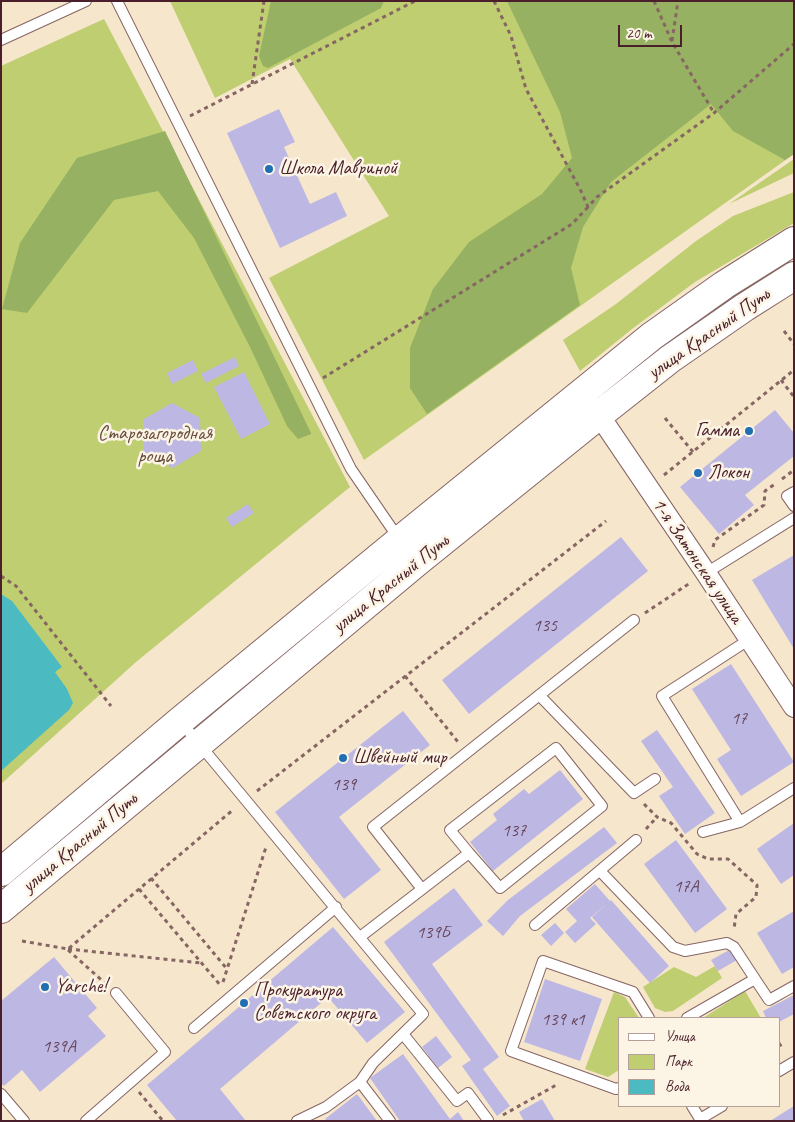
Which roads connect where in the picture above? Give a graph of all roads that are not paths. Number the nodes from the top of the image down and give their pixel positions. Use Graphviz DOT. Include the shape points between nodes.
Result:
graph roads {
  1 [pos="86,1"];
  2 [pos="117,1"];
  3 [pos="1,40"];
  4 [pos="794,241"];
  5 [pos="794,276"];
  6 [pos="583,391"];
  7 [pos="599,416"];
  8 [pos="794,492"];
  9 [pos="794,506"];
  10 [pos="794,518"];
  11 [pos="408,551"];
  12 [pos="706,573"];
  13 [pos="634,620"];
  14 [pos="750,640"];
  15 [pos="540,695"];
  16 [pos="794,707"];
  17 [pos="180,721"];
  18 [pos="198,743"];
  19 [pos="655,779"];
  20 [pos="794,788"];
  21 [pos="740,822"];
  22 [pos="703,832"];
  23 [pos="636,840"];
  24 [pos="469,853"];
  25 [pos="600,871"];
  26 [pos="1,872"];
  27 [pos="422,889"];
  28 [pos="336,907"];
  29 [pos="1,909"];
  30 [pos="535,924"];
  31 [pos="360,937"];
  32 [pos="755,979"];
  33 [pos="794,986"];
  34 [pos="116,993"];
  35 [pos="648,1017"];
  36 [pos="689,1017"];
  37 [pos="194,1028"];
  38 [pos="403,1034"];
  39 [pos="794,1062"];
  40 [pos="780,1070"];
  41 [pos="360,1082"];
  42 [pos="618,1088"];
  43 [pos="1,1094"];
  44 [pos="693,1107"];
  45 [pos="720,1107"];
  46 [pos="488,1120"];
  47 [pos="24,1121"];
  48 [pos="86,1121"];
  49 [pos="296,1121"];
  50 [pos="390,1121"];
  1 -- 3 [label="lane"];
  2 -- 11 [label="lane" via="351,470"];
  4 -- 6 [label="main road, улица Красный Путь" via="652,336"];
  5 -- 7 [label="main road, улица Красный Путь" via="670,359"];
  6 -- 7 [label="main road"];
  6 -- 11 [label="main road, улица Красный Путь"];
  7 -- 11 [label="main road, улица Красный Путь"];
  7 -- 12 [label="street, 1-я Затонская улица"];
  8 -- 9 [label="lane" via="787,496"];
  10 -- 12 [label="lane"];
  11 -- 17 [label="main road, улица Красный Путь"];
  11 -- 18 [label="main road, улица Красный Путь"];
  12 -- 14 [label="street, 1-я Затонская улица"];
  13 -- 15 [label="lane"];
  14 -- 16 [label="street, 1-я Затонская улица"];
  14 -- 21 [label="lane" via="662,696"];
  15 -- 19 [label="lane" via="634,793"];
  15 -- 27 [label="lane" via="373,827"];
  17 -- 18 [label="lane"];
  17 -- 26 [label="main road, улица Красный Путь"];
  18 -- 28 [label="lane"];
  18 -- 29 [label="main road, улица Красный Путь"];
  20 -- 21 [label="lane"];
  21 -- 22 [label="lane"];
  23 -- 25 [label="lane"];
  24 -- 24 [label="lane" via="450,830 556,748 602,806 500,888"];
  24 -- 27 [label="lane"];
  25 -- 30 [label="lane"];
  25 -- 32 [label="lane" via="673,947 685,951 727,943 734,946"];
  27 -- 31 [label="lane"];
  28 -- 31 [label="lane"];
  28 -- 37 [label="lane"];
  31 -- 38 [label="lane" via="423,1014"];
  32 -- 33 [label="lane" via="769,1000"];
  32 -- 36 [label="lane"];
  34 -- 48 [label="lane" via="166,1052"];
  35 -- 42 [label="lane" via="633,992 543,962 511,1051"];
  38 -- 41 [label="lane" via="373,1063"];
  38 -- 46 [label="lane" via="457,1101 468,1093"];
  39 -- 40 [label="lane"];
  41 -- 49 [label="lane" via="326,1108"];
  41 -- 50 [label="lane"];
  43 -- 47 [label="lane"];
  44 -- 45 [label="lane" via="700,1119"];
}
